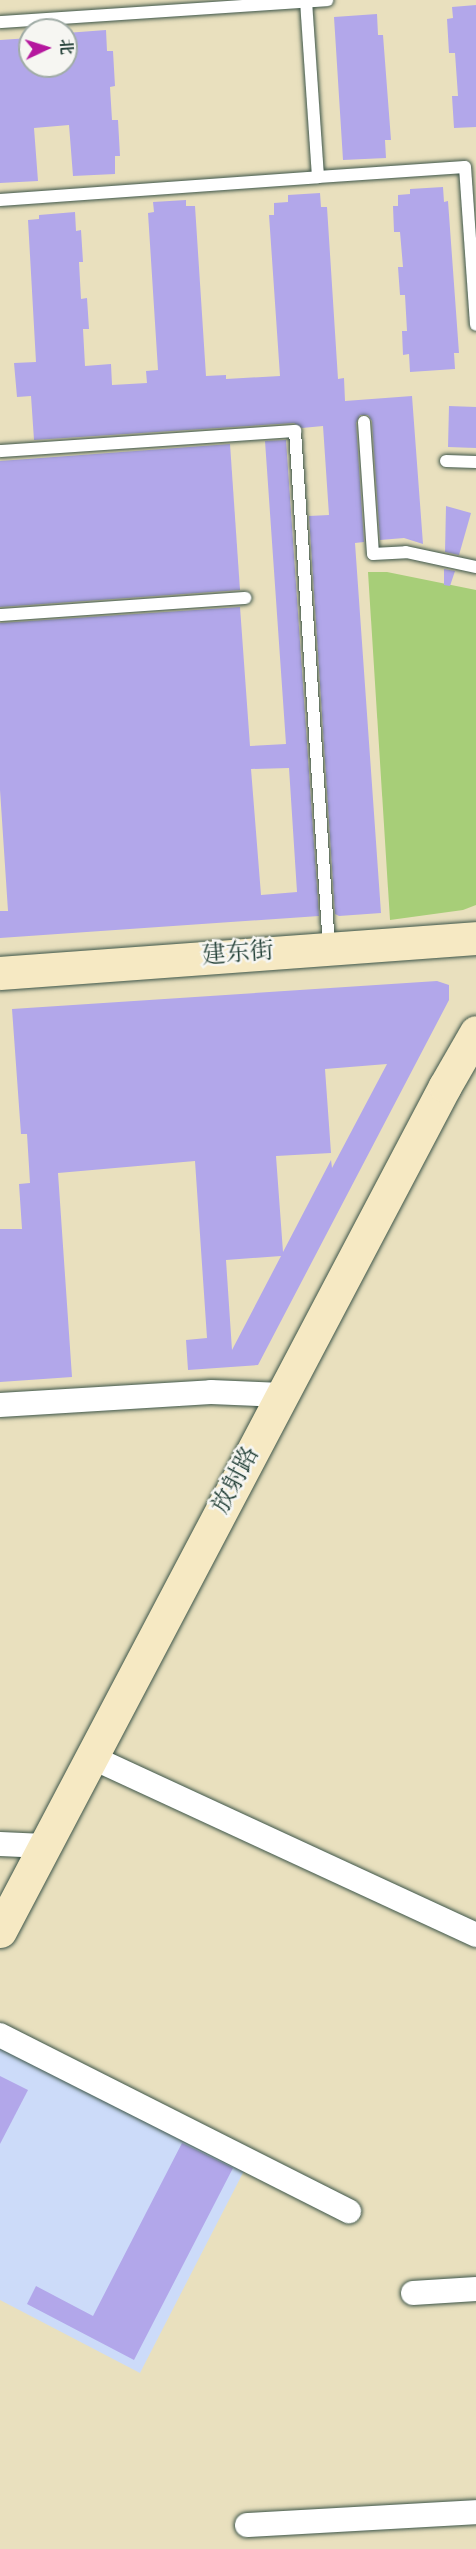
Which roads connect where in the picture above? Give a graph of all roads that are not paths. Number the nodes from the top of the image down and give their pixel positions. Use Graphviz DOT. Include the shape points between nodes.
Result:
graph roads {
  1 [pos="327,0"];
  2 [pos="306,2"];
  3 [pos="228,4"];
  4 [pos="0,22"];
  5 [pos="318,177"];
  6 [pos="0,200"];
  7 [pos="476,325"];
  8 [pos="364,422"];
  9 [pos="0,451"];
  10 [pos="446,461"];
  11 [pos="476,462"];
  12 [pos="476,567"];
  13 [pos="245,598"];
  14 [pos="0,615"];
  15 [pos="476,938"];
  16 [pos="329,949"];
  17 [pos="0,973"];
  18 [pos="476,1032"];
  19 [pos="282,1395"];
  20 [pos="0,1405"];
  21 [pos="91,1757"];
  22 [pos="0,1844"];
  23 [pos="45,1846"];
  24 [pos="0,1931"];
  25 [pos="476,1935"];
  26 [pos="0,2035"];
  27 [pos="349,2211"];
  28 [pos="476,2289"];
  29 [pos="413,2293"];
  30 [pos="476,2512"];
  31 [pos="247,2525"];
  1 -- 2 [label="lane"];
  2 -- 3 [label="lane"];
  2 -- 5 [label="lane"];
  3 -- 4 [label="lane"];
  5 -- 6 [label="lane"];
  5 -- 7 [label="lane" via="465,167"];
  8 -- 12 [label="lane" via="373,554 406,552"];
  9 -- 16 [label="lane" via="295,431"];
  10 -- 11 [label="lane"];
  13 -- 14 [label="lane"];
  15 -- 16 [label="street, 建东街"];
  16 -- 17 [label="street, 建东街"];
  18 -- 19 [label="street, 放射路"];
  19 -- 20 [label="street" via="211,1392"];
  19 -- 21 [label="street, 放射路"];
  21 -- 23 [label="street, 放射路"];
  21 -- 25 [label="street"];
  22 -- 23 [label="street"];
  23 -- 24 [label="street, 放射路"];
  26 -- 27 [label="street"];
  28 -- 29 [label="street"];
  30 -- 31 [label="street"];
}
